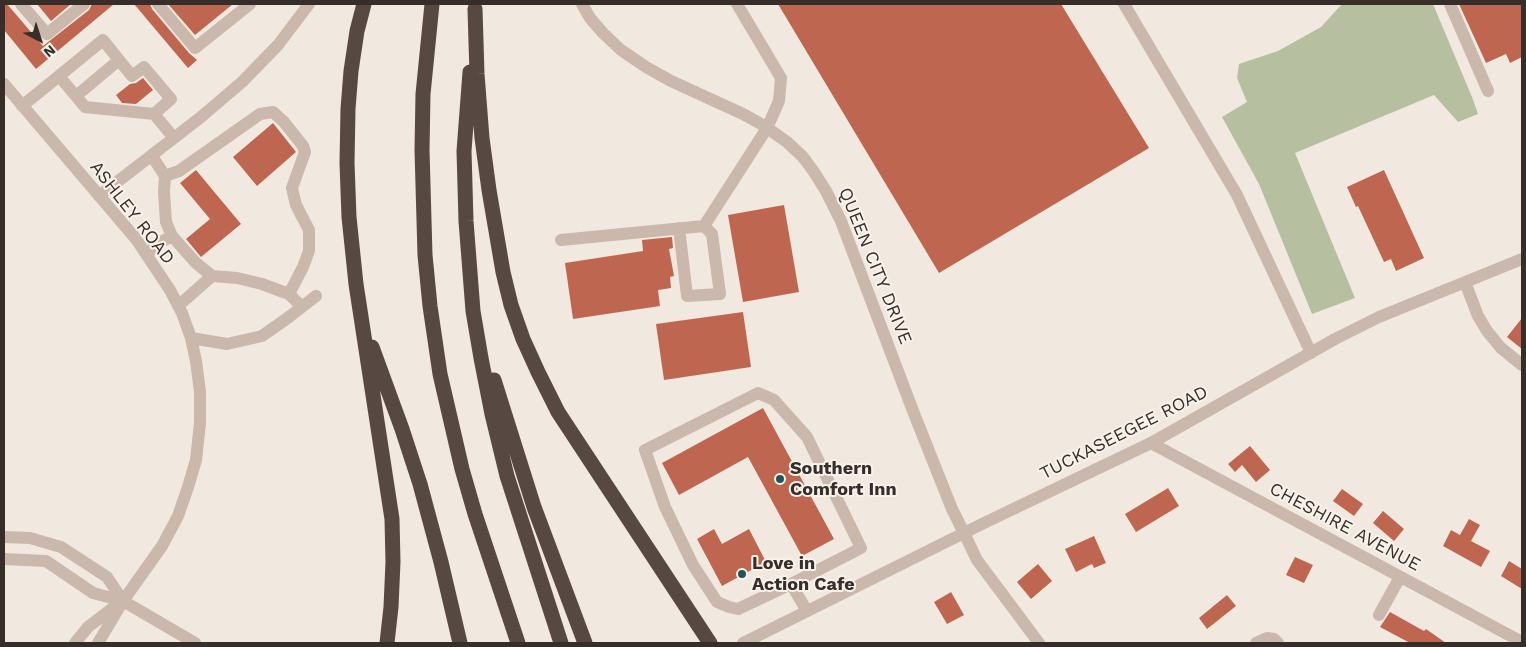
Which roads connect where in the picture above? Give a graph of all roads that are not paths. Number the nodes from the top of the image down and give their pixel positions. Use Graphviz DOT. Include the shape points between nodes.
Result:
graph roads {
  1 [pos="21,4"];
  2 [pos="84,4"];
  3 [pos="158,4"];
  4 [pos="250,4"];
  5 [pos="309,4"];
  6 [pos="364,4"];
  7 [pos="432,4"];
  8 [pos="582,4"];
  9 [pos="737,4"];
  10 [pos="1124,4"];
  11 [pos="1450,4"];
  12 [pos="475,6"];
  13 [pos="119,60"];
  14 [pos="60,76"];
  15 [pos="4,84"];
  16 [pos="1488,91"];
  17 [pos="76,96"];
  18 [pos="22,106"];
  19 [pos="154,114"];
  20 [pos="767,128"];
  21 [pos="174,138"];
  22 [pos="152,156"];
  23 [pos="165,176"];
  24 [pos="99,196"];
  25 [pos="704,226"];
  26 [pos="679,228"];
  27 [pos="172,236"];
  28 [pos="561,240"];
  29 [pos="146,254"];
  30 [pos="1522,259"];
  31 [pos="212,276"];
  32 [pos="1465,282"];
  33 [pos="289,294"];
  34 [pos="316,296"];
  35 [pos="178,306"];
  36 [pos="302,307"];
  37 [pos="474,312"];
  38 [pos="362,315"];
  39 [pos="191,338"];
  40 [pos="1311,353"];
  41 [pos="1522,365"];
  42 [pos="1151,443"];
  43 [pos="964,533"];
  44 [pos="4,538"];
  45 [pos="4,559"];
  46 [pos="1400,577"];
  47 [pos="791,584"];
  48 [pos="122,601"];
  49 [pos="807,611"];
  50 [pos="1379,615"];
  51 [pos="1522,642"];
  52 [pos="75,643"];
  53 [pos="98,643"];
  54 [pos="196,643"];
  55 [pos="387,643"];
  56 [pos="460,643"];
  57 [pos="518,643"];
  58 [pos="561,643"];
  59 [pos="585,643"];
  60 [pos="710,643"];
  61 [pos="743,643"];
  62 [pos="1038,643"];
  63 [pos="1256,643"];
  64 [pos="1278,643"];
  1 -- 2 [label="street" via="47,34"];
  3 -- 4 [label="street" via="195,48"];
  5 -- 21 [label="street" via="278,45 242,82"];
  6 -- 38 [label="highway" via="351,71 347,163 349,217"];
  7 -- 57 [label="highway" via="422,150 430,306 440,374 462,469"];
  8 -- 20 [label="street, QUEEN CITY DRIVE" via="603,33 646,67"];
  9 -- 20 [label="street" via="781,78 779,101"];
  10 -- 40 [label="street" via="1237,195"];
  11 -- 16 [label="street"];
  12 -- 37 [label="highway" via="464,151"];
  12 -- 60 [label="highway" via="482,138 489,190 503,272 523,339 558,412"];
  13 -- 14 [label="street" via="103,40"];
  13 -- 17 [label="street"];
  13 -- 19 [label="street" via="132,76 144,67 171,99"];
  14 -- 17 [label="street"];
  14 -- 18 [label="street"];
  15 -- 18 [label="street, ASHLEY ROAD"];
  17 -- 19 [label="street" via="85,107"];
  18 -- 24 [label="street, ASHLEY ROAD"];
  19 -- 21 [label="street"];
  20 -- 25 [label="street"];
  20 -- 43 [label="street, QUEEN CITY DRIVE" via="803,157 826,190"];
  21 -- 22 [label="street"];
  22 -- 23 [label="street"];
  22 -- 24 [label="street"];
  23 -- 27 [label="street" via="166,222"];
  23 -- 33 [label="street" via="179,170 260,114 273,112 284,122 305,152 292,188 296,206 309,230 309,252"];
  24 -- 29 [label="street, ASHLEY ROAD"];
  25 -- 26 [label="street"];
  25 -- 26 [label="street" via="712,234 720,294 688,296"];
  26 -- 28 [label="street"];
  27 -- 29 [label="street"];
  27 -- 31 [label="street" via="196,264"];
  29 -- 35 [label="street, ASHLEY ROAD"];
  30 -- 32 [label="street, TUCKASEEGEE ROAD"];
  31 -- 33 [label="street" via="237,278"];
  31 -- 35 [label="street"];
  32 -- 40 [label="street, TUCKASEEGEE ROAD" via="1379,317"];
  32 -- 41 [label="street" via="1487,331"];
  33 -- 36 [label="street"];
  34 -- 36 [label="street"];
  35 -- 39 [label="street, ASHLEY ROAD"];
  36 -- 39 [label="street" via="262,336 227,344"];
  37 -- 58 [label="highway" via="507,476"];
  37 -- 59 [label="highway" via="534,507"];
  38 -- 55 [label="highway" via="392,519 393,562"];
  38 -- 56 [label="highway" via="420,484"];
  39 -- 48 [label="street, ASHLEY ROAD" via="200,392 196,460 178,516 162,546"];
  40 -- 42 [label="street, TUCKASEEGEE ROAD"];
  42 -- 43 [label="street, TUCKASEEGEE ROAD"];
  42 -- 46 [label="street, CHESHIRE AVENUE"];
  43 -- 49 [label="street, TUCKASEEGEE ROAD"];
  43 -- 62 [label="street, QUEEN CITY DRIVE" via="978,560"];
  44 -- 48 [label="street" via="30,538 61,547 107,577"];
  45 -- 48 [label="street" via="46,561 93,593"];
  46 -- 50 [label="street"];
  46 -- 51 [label="street, CHESHIRE AVENUE"];
  47 -- 47 [label="street" via="861,548 807,437 774,400 758,393 645,450 665,507 693,565 717,602 738,609"];
  47 -- 49 [label="street"];
  48 -- 52 [label="street, ASHLEY ROAD" via="88,627"];
  48 -- 53 [label="street, ASHLEY ROAD"];
  48 -- 54 [label="street"];
  49 -- 61 [label="street, TUCKASEEGEE ROAD"];
  63 -- 64 [label="street" via="1267,638"];
}
